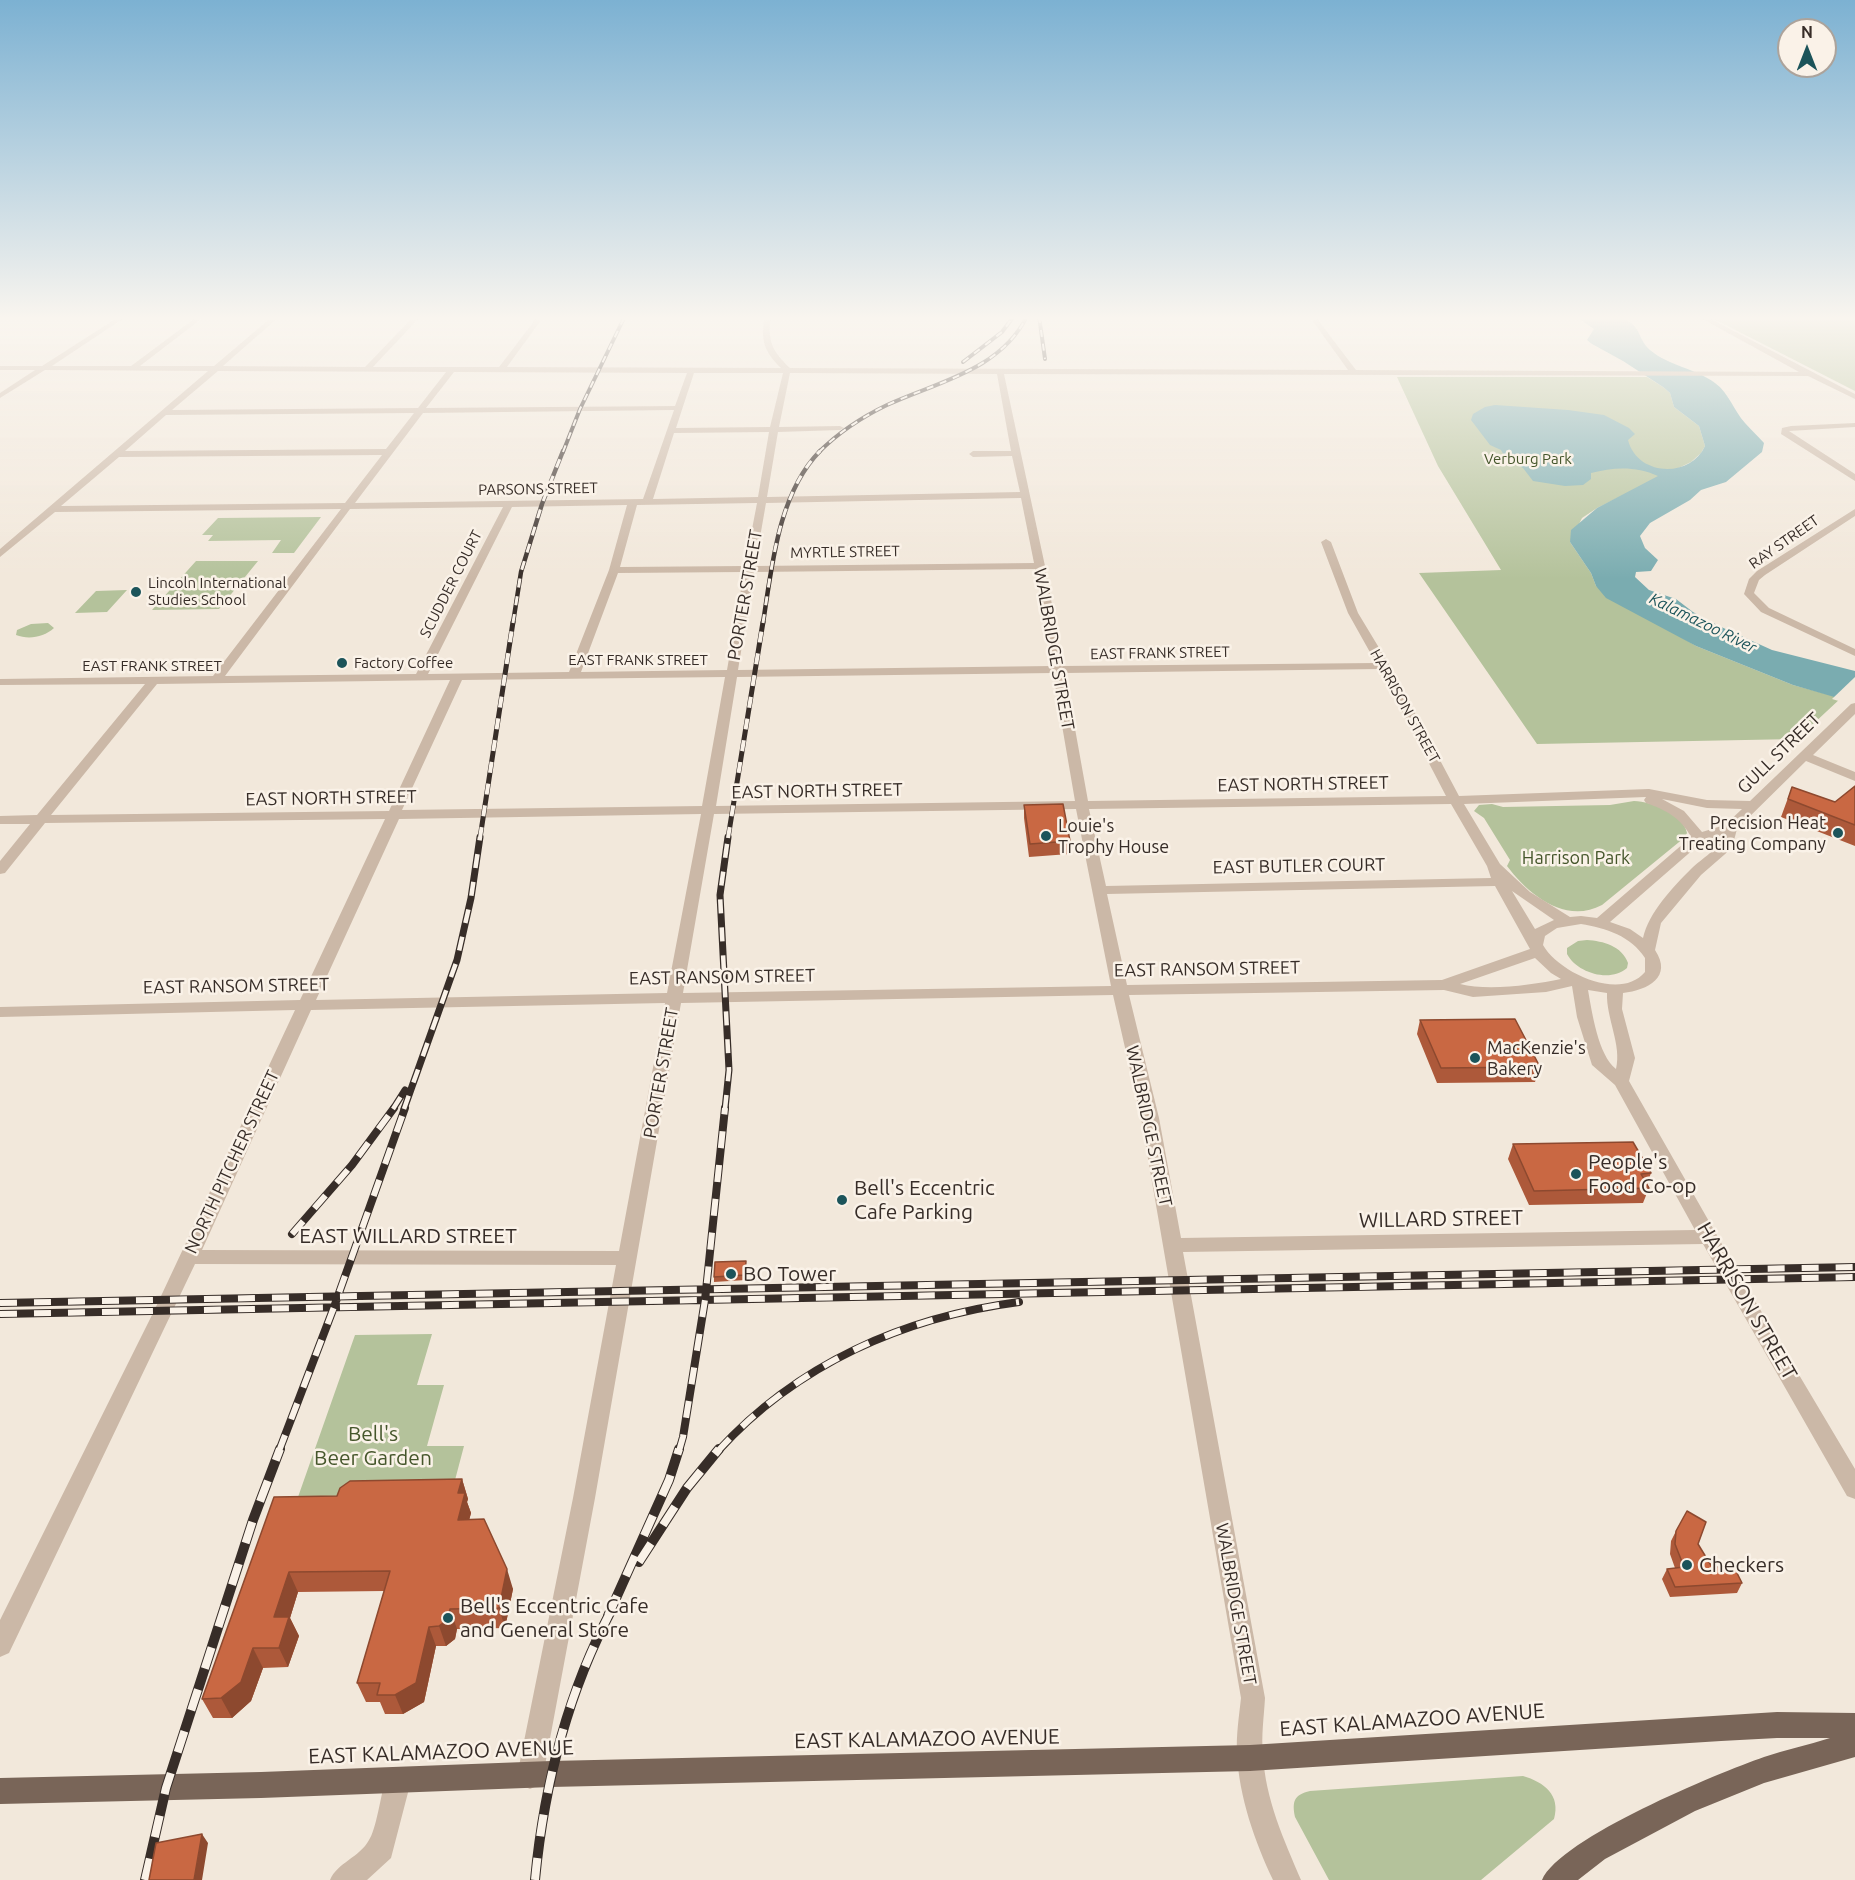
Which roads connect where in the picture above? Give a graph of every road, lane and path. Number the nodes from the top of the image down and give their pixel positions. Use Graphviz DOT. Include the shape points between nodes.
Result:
graph roads {
  1 [pos="174,404"];
  2 [pos="425,404"];
  3 [pos="679,404"];
  4 [pos="780,404"];
  5 [pos="1006,404"];
  6 [pos="677,408"];
  7 [pos="419,411"];
  8 [pos="163,413"];
  9 [pos="1855,425"];
  10 [pos="840,428"];
  11 [pos="774,429"];
  12 [pos="669,431"];
  13 [pos="390,452"];
  14 [pos="117,453"];
  15 [pos="1016,453"];
  16 [pos="973,454"];
  17 [pos="1855,478"];
  18 [pos="1024,495"];
  19 [pos="761,499"];
  20 [pos="633,502"];
  21 [pos="647,502"];
  22 [pos="509,504"];
  23 [pos="347,507"];
  24 [pos="52,509"];
  25 [pos="1855,512"];
  26 [pos="1326,542"];
  27 [pos="0,554"];
  28 [pos="1040,566"];
  29 [pos="750,568"];
  30 [pos="614,570"];
  31 [pos="1855,652"];
  32 [pos="1384,666"];
  33 [pos="1058,670"];
  34 [pos="731,674"];
  35 [pos="574,675"];
  36 [pos="458,676"];
  37 [pos="420,677"];
  38 [pos="154,680"];
  39 [pos="215,681"];
  40 [pos="0,682"];
  41 [pos="1855,706"];
  42 [pos="1804,756"];
  43 [pos="1855,777"];
  44 [pos="1634,795"];
  45 [pos="1455,800"];
  46 [pos="1755,805"];
  47 [pos="1082,806"];
  48 [pos="708,811"];
  49 [pos="393,816"];
  50 [pos="0,820"];
  51 [pos="41,820"];
  52 [pos="1730,828"];
  53 [pos="1698,838"];
  54 [pos="1494,866"];
  55 [pos="0,870"];
  56 [pos="1499,882"];
  57 [pos="1100,890"];
  58 [pos="1566,921"];
  59 [pos="1600,923"];
  60 [pos="1536,946"];
  61 [pos="1648,949"];
  62 [pos="1576,982"];
  63 [pos="1444,985"];
  64 [pos="1615,989"];
  65 [pos="1120,990"];
  66 [pos="674,997"];
  67 [pos="305,1004"];
  68 [pos="0,1012"];
  69 [pos="1621,1081"];
  70 [pos="1709,1237"];
  71 [pos="1173,1245"];
  72 [pos="188,1257"];
  73 [pos="628,1258"];
  74 [pos="1855,1490"];
  75 [pos="0,1645"];
  76 [pos="1855,1726"];
  77 [pos="1855,1744"];
  78 [pos="1250,1758"];
  79 [pos="530,1776"];
  80 [pos="398,1781"];
  81 [pos="0,1791"];
  82 [pos="344,1880"];
  83 [pos="1287,1880"];
  84 [pos="1556,1880"];
  1 -- 8 [label="street"];
  2 -- 7 [label="street"];
  3 -- 6 [label="street"];
  4 -- 11 [label="street, PORTER STREET"];
  5 -- 15 [label="street, WALBRIDGE STREET"];
  6 -- 7 [label="street"];
  6 -- 12 [label="street"];
  7 -- 8 [label="street"];
  7 -- 13 [label="street"];
  8 -- 14 [label="street"];
  9 -- 17 [label="street" via="1788,429 1785,434"];
  10 -- 11 [label="street"];
  11 -- 12 [label="street"];
  11 -- 19 [label="street, PORTER STREET"];
  12 -- 21 [label="street"];
  13 -- 14 [label="street"];
  13 -- 23 [label="street"];
  14 -- 24 [label="street"];
  15 -- 16 [label="street"];
  15 -- 18 [label="street, WALBRIDGE STREET"];
  18 -- 19 [label="street, PARSONS STREET"];
  18 -- 28 [label="street, WALBRIDGE STREET"];
  19 -- 21 [label="street, PARSONS STREET"];
  19 -- 29 [label="street, PORTER STREET"];
  20 -- 21 [label="street, PARSONS STREET"];
  20 -- 22 [label="street, PARSONS STREET"];
  20 -- 30 [label="street"];
  22 -- 23 [label="street, PARSONS STREET"];
  22 -- 37 [label="street, SCUDDER COURT"];
  23 -- 24 [label="street, PARSONS STREET"];
  23 -- 39 [label="street"];
  24 -- 27 [label="street"];
  25 -- 31 [label="street, RAY STREET" via="1761,573 1754,579 1749,594 1765,610"];
  26 -- 32 [label="street, HARRISON STREET" via="1353,613"];
  28 -- 29 [label="street, MYRTLE STREET"];
  28 -- 33 [label="street, WALBRIDGE STREET"];
  29 -- 30 [label="street, MYRTLE STREET"];
  29 -- 34 [label="street, PORTER STREET"];
  30 -- 35 [label="street"];
  32 -- 33 [label="street, EAST FRANK STREET"];
  32 -- 45 [label="street, HARRISON STREET"];
  33 -- 34 [label="street, EAST FRANK STREET"];
  33 -- 47 [label="street, WALBRIDGE STREET"];
  34 -- 35 [label="street, EAST FRANK STREET"];
  34 -- 48 [label="street, PORTER STREET"];
  35 -- 36 [label="street, EAST FRANK STREET"];
  36 -- 37 [label="street, EAST FRANK STREET"];
  36 -- 49 [label="street, NORTH PITCHER STREET"];
  37 -- 39 [label="street, EAST FRANK STREET"];
  38 -- 39 [label="street, EAST FRANK STREET"];
  38 -- 40 [label="street, EAST FRANK STREET"];
  38 -- 51 [label="street"];
  41 -- 42 [label="street, GULL STREET"];
  42 -- 43 [label="street"];
  42 -- 46 [label="street, GULL STREET"];
  44 -- 45 [label="street, EAST NORTH STREET"];
  44 -- 46 [label="street, EAST NORTH STREET" via="1649,793 1707,804"];
  44 -- 53 [label="street, EAST NORTH STREET" via="1683,816"];
  45 -- 47 [label="street, EAST NORTH STREET"];
  45 -- 54 [label="street, HARRISON STREET"];
  46 -- 52 [label="street, GULL STREET"];
  47 -- 48 [label="street, EAST NORTH STREET"];
  47 -- 57 [label="street, WALBRIDGE STREET"];
  48 -- 49 [label="street, EAST NORTH STREET"];
  48 -- 66 [label="street, PORTER STREET"];
  49 -- 51 [label="street, EAST NORTH STREET"];
  49 -- 67 [label="street, NORTH PITCHER STREET"];
  50 -- 51 [label="street, EAST NORTH STREET"];
  51 -- 55 [label="street"];
  52 -- 53 [label="street, GULL STREET"];
  52 -- 61 [label="street, GULL STREET" via="1727,845 1696,872 1654,922"];
  53 -- 59 [label="street, GULL STREET"];
  54 -- 56 [label="street, HARRISON STREET"];
  54 -- 58 [label="street, HARRISON STREET" via="1525,895"];
  56 -- 57 [label="street, EAST BUTLER COURT"];
  56 -- 60 [label="street, HARRISON STREET"];
  57 -- 65 [label="street, WALBRIDGE STREET"];
  58 -- 59 [label="street"];
  58 -- 60 [label="street, EAST RANSOM STREET" via="1540,932"];
  59 -- 61 [label="street" via="1636,938"];
  60 -- 62 [label="street, HARRISON STREET" via="1545,963"];
  60 -- 63 [label="street, EAST RANSOM STREET" via="1508,963"];
  61 -- 64 [label="street" via="1655,961 1654,972 1647,981"];
  62 -- 63 [label="street, EAST RANSOM STREET" via="1473,992"];
  62 -- 64 [label="street"];
  62 -- 69 [label="street, HARRISON STREET" via="1600,1065"];
  63 -- 65 [label="street, EAST RANSOM STREET"];
  64 -- 69 [label="street" via="1614,1009 1627,1058"];
  65 -- 66 [label="street, EAST RANSOM STREET"];
  65 -- 71 [label="street, WALBRIDGE STREET" via="1150,1118"];
  66 -- 67 [label="street, EAST RANSOM STREET"];
  66 -- 73 [label="street, PORTER STREET"];
  67 -- 68 [label="street, EAST RANSOM STREET"];
  67 -- 72 [label="street, NORTH PITCHER STREET"];
  69 -- 70 [label="street, HARRISON STREET"];
  70 -- 71 [label="street, WILLARD STREET"];
  70 -- 74 [label="street, HARRISON STREET"];
  71 -- 78 [label="street, WALBRIDGE STREET" via="1253,1698"];
  72 -- 73 [label="street, EAST WILLARD STREET"];
  72 -- 75 [label="street, NORTH PITCHER STREET"];
  73 -- 79 [label="street, PORTER STREET"];
  76 -- 78 [label="main road, EAST KALAMAZOO AVENUE" via="1731,1727"];
  77 -- 84 [label="main road" via="1764,1770 1686,1802 1595,1849"];
  78 -- 79 [label="main road, EAST KALAMAZOO AVENUE"];
  78 -- 83 [label="street, WALBRIDGE STREET" via="1257,1798"];
  79 -- 80 [label="main road, EAST KALAMAZOO AVENUE"];
  80 -- 81 [label="main road, EAST KALAMAZOO AVENUE"];
  80 -- 82 [label="street" via="381,1848"];
}
